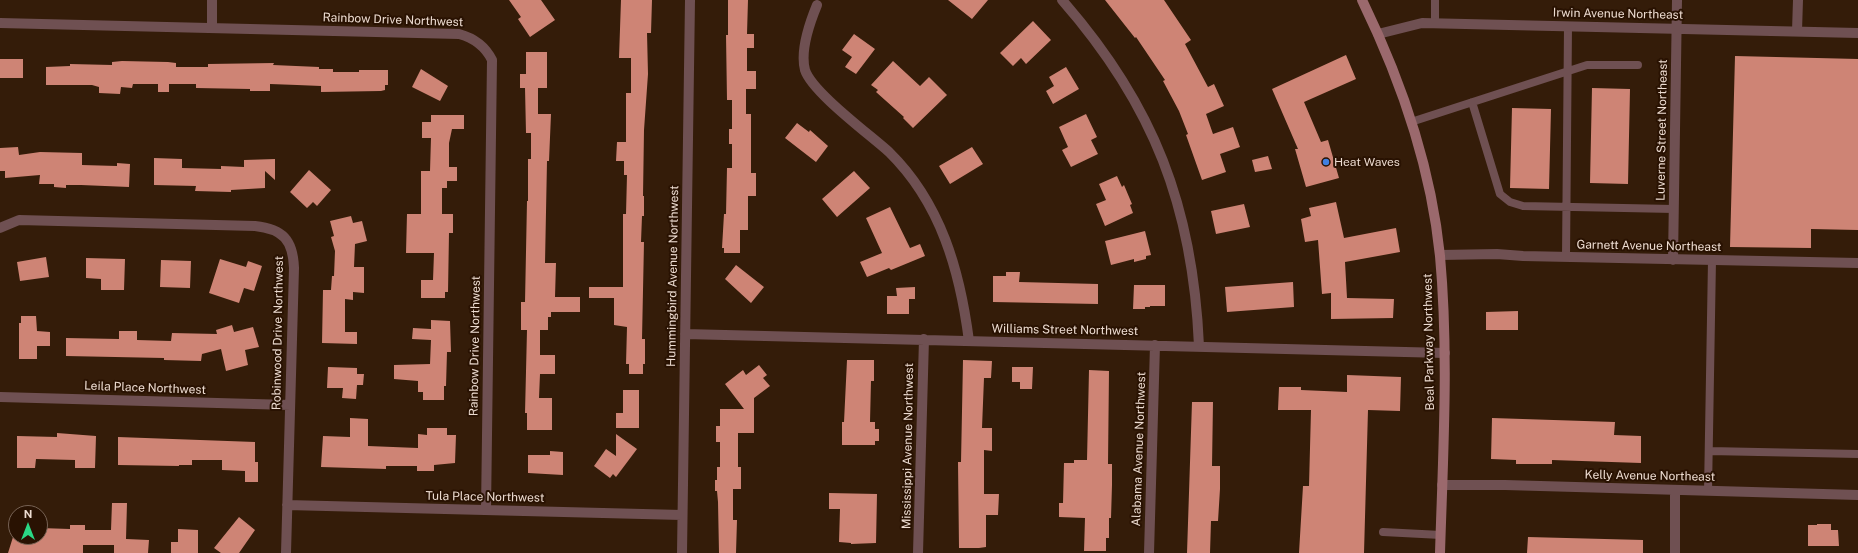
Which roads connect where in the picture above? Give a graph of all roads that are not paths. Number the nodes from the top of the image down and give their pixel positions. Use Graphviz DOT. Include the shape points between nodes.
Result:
graph roads {
  1 [pos="212,0"];
  2 [pos="690,0"];
  3 [pos="1062,0"];
  4 [pos="1362,0"];
  5 [pos="1435,0"];
  6 [pos="1678,0"];
  7 [pos="1798,0"];
  8 [pos="817,5"];
  9 [pos="0,22"];
  10 [pos="1435,23"];
  11 [pos="1568,26"];
  12 [pos="212,27"];
  13 [pos="1677,28"];
  14 [pos="1797,31"];
  15 [pos="1858,33"];
  16 [pos="1378,34"];
  17 [pos="1638,65"];
  18 [pos="1568,72"];
  19 [pos="1472,102"];
  20 [pos="1411,122"];
  21 [pos="1566,206"];
  22 [pos="1674,209"];
  23 [pos="0,228"];
  24 [pos="1440,255"];
  25 [pos="1566,257"];
  26 [pos="1673,260"];
  27 [pos="1712,260"];
  28 [pos="1858,263"];
  29 [pos="685,334"];
  30 [pos="924,339"];
  31 [pos="969,341"];
  32 [pos="1155,345"];
  33 [pos="1200,346"];
  34 [pos="1445,353"];
  35 [pos="0,397"];
  36 [pos="290,405"];
  37 [pos="1709,451"];
  38 [pos="1858,454"];
  39 [pos="1442,485"];
  40 [pos="1675,490"];
  41 [pos="1708,491"];
  42 [pos="1858,495"];
  43 [pos="287,505"];
  44 [pos="486,510"];
  45 [pos="682,515"];
  46 [pos="1383,532"];
  47 [pos="1440,535"];
  48 [pos="286,553"];
  49 [pos="682,553"];
  50 [pos="918,553"];
  51 [pos="1149,553"];
  52 [pos="1440,553"];
  53 [pos="1675,553"];
  1 -- 12 [label="street"];
  2 -- 29 [label="street, Hummingbird Avenue Northwest"];
  3 -- 33 [label="street" via="1086,27 1117,70 1148,124 1164,160 1178,201 1191,266"];
  4 -- 16 [label="main road, Beal Parkway Northwest"];
  5 -- 10 [label="lane"];
  6 -- 13 [label="street, Luverne Street Northeast"];
  7 -- 14 [label="street"];
  8 -- 31 [label="street" via="808,27 805,69 816,89 890,153 927,200 957,269"];
  9 -- 12 [label="street, Rainbow Drive Northwest"];
  10 -- 11 [label="street, Irwin Avenue Northeast"];
  10 -- 16 [label="street, Irwin Avenue Northeast" via="1422,23"];
  11 -- 13 [label="street, Irwin Avenue Northeast"];
  11 -- 18 [label="lane"];
  12 -- 44 [label="street, Rainbow Drive Northwest" via="459,34 478,41 492,60"];
  13 -- 14 [label="street, Irwin Avenue Northeast"];
  13 -- 22 [label="street, Luverne Street Northeast"];
  14 -- 15 [label="street, Irwin Avenue Northeast"];
  16 -- 20 [label="main road, Beal Parkway Northwest" via="1402,92"];
  17 -- 18 [label="lane" via="1587,65"];
  18 -- 19 [label="lane"];
  18 -- 21 [label="lane"];
  19 -- 20 [label="lane"];
  19 -- 21 [label="lane" via="1500,194 1510,202 1523,206"];
  20 -- 24 [label="main road, Beal Parkway Northwest" via="1430,194"];
  21 -- 22 [label="lane"];
  21 -- 25 [label="lane"];
  22 -- 26 [label="street, Luverne Street Northeast"];
  23 -- 36 [label="street, Robinwood Drive Northwest" via="19,220 255,226 268,227 279,232 288,241 293,253"];
  24 -- 25 [label="street, Garnett Avenue Northeast"];
  24 -- 34 [label="main road, Beal Parkway Northwest"];
  25 -- 26 [label="street, Garnett Avenue Northeast"];
  26 -- 27 [label="street, Garnett Avenue Northeast"];
  27 -- 28 [label="street, Garnett Avenue Northeast"];
  27 -- 37 [label="lane"];
  29 -- 30 [label="street, Williams Street Northwest"];
  29 -- 45 [label="street, Hummingbird Avenue Northwest"];
  30 -- 31 [label="street, Williams Street Northwest"];
  30 -- 50 [label="street, Mississippi Avenue Northwest"];
  31 -- 32 [label="street, Williams Street Northwest"];
  32 -- 33 [label="street, Williams Street Northwest"];
  32 -- 51 [label="street, Alabama Avenue Northwest"];
  33 -- 34 [label="street, Williams Street Northwest"];
  34 -- 39 [label="main road, Beal Parkway Northwest"];
  35 -- 36 [label="street, Leila Place Northwest"];
  36 -- 43 [label="street, Robinwood Drive Northwest"];
  37 -- 38 [label="lane"];
  37 -- 41 [label="lane"];
  39 -- 40 [label="street, Kelly Avenue Northeast"];
  39 -- 47 [label="main road, Beal Parkway Northwest"];
  40 -- 41 [label="street, Kelly Avenue Northeast"];
  40 -- 53 [label="street"];
  41 -- 42 [label="street, Kelly Avenue Northeast"];
  43 -- 44 [label="street, Tula Place Northwest"];
  43 -- 48 [label="street, Robinwood Drive Northwest"];
  44 -- 45 [label="street, Tula Place Northwest"];
  45 -- 49 [label="street, Hummingbird Avenue Northwest"];
  46 -- 47 [label="lane"];
  47 -- 52 [label="main road, Beal Parkway Northwest"];
}
